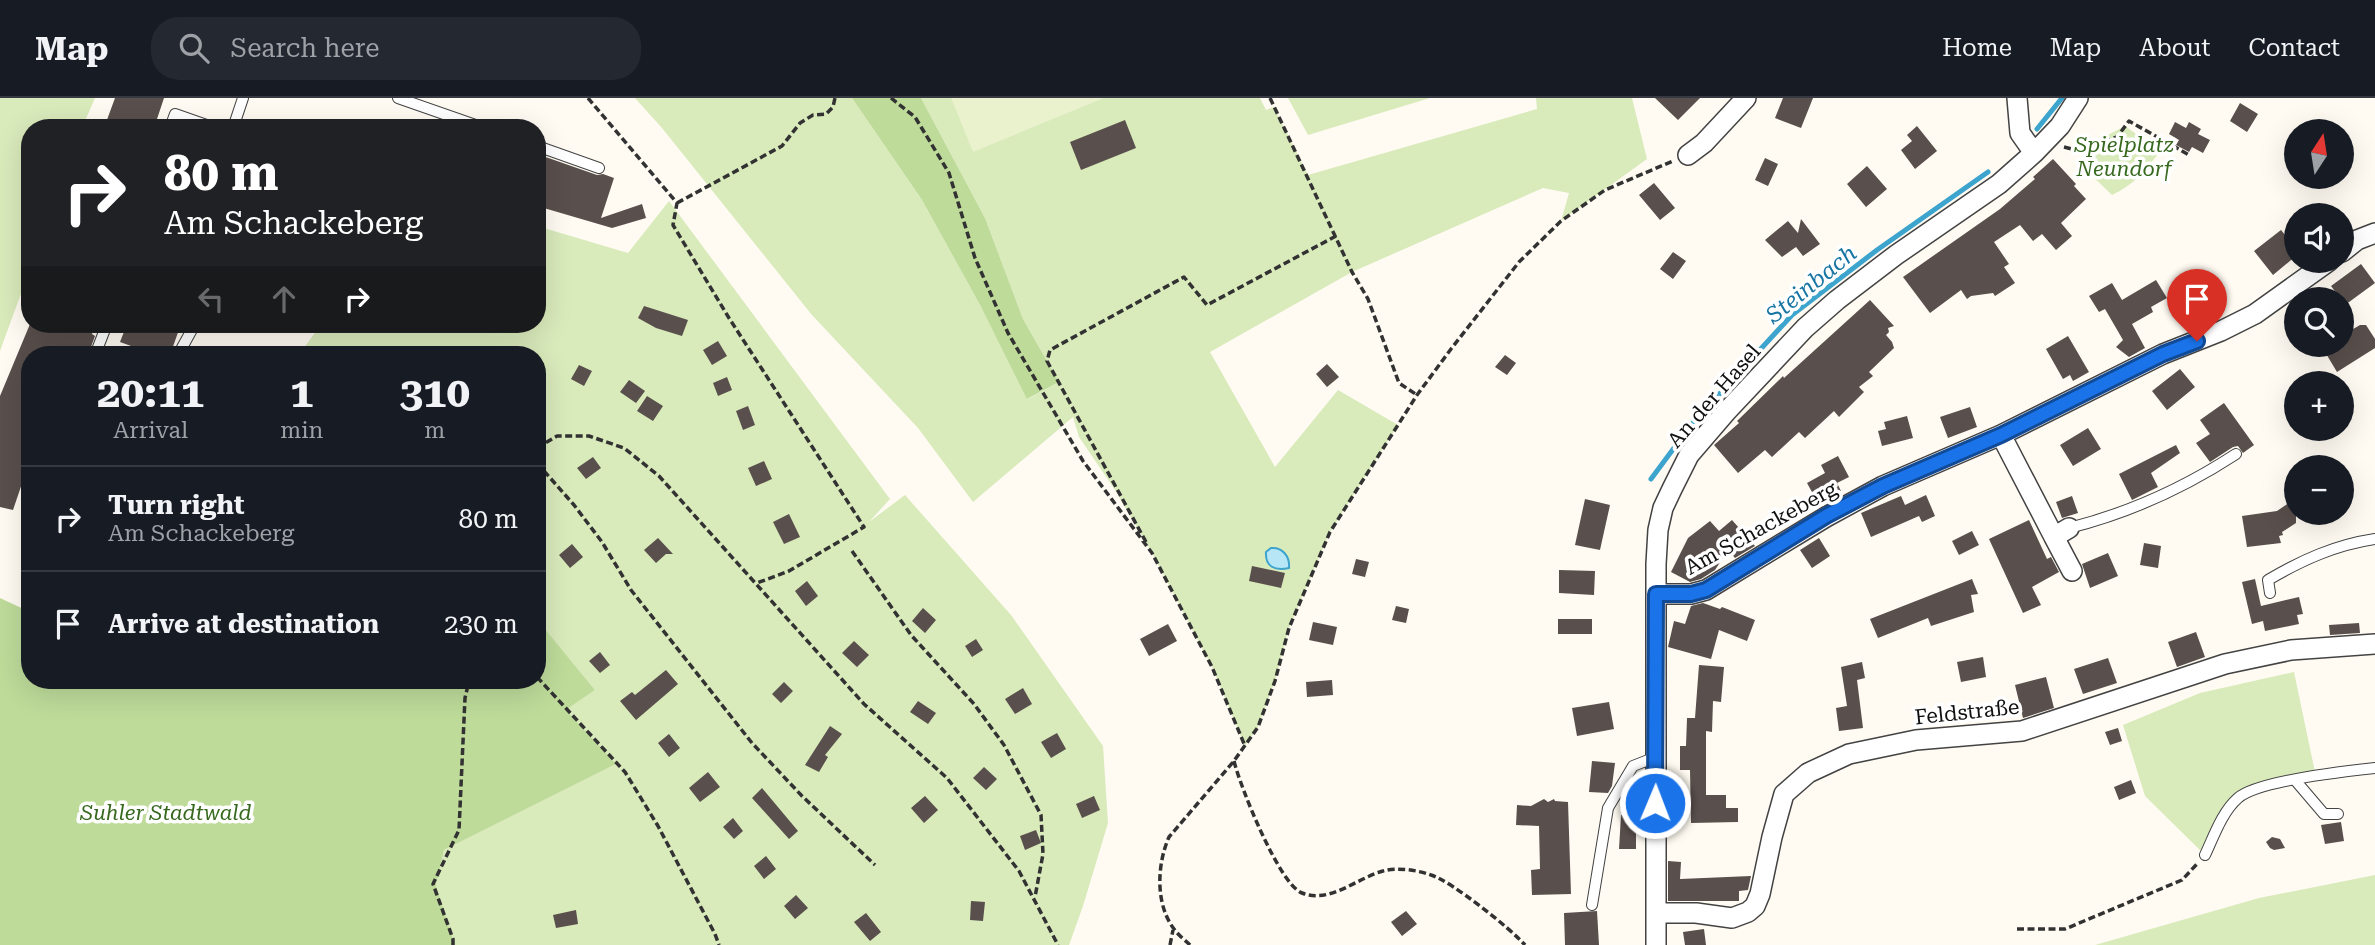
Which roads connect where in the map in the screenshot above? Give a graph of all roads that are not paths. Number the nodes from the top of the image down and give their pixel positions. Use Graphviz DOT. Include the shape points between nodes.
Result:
graph roads {
  1 [pos="243,98"];
  2 [pos="398,98"];
  3 [pos="1746,98"];
  4 [pos="2017,98"];
  5 [pos="2078,98"];
  6 [pos="424,102"];
  7 [pos="174,119"];
  8 [pos="190,119"];
  9 [pos="236,119"];
  10 [pos="463,119"];
  11 [pos="546,149"];
  12 [pos="2034,153"];
  13 [pos="1688,155"];
  14 [pos="599,167"];
  15 [pos="2375,233"];
  16 [pos="2354,242"];
  17 [pos="2312,273"];
  18 [pos="2001,435"];
  19 [pos="2236,454"];
  20 [pos="2061,532"];
  21 [pos="2375,539"];
  22 [pos="2072,571"];
  23 [pos="2270,593"];
  24 [pos="1656,594"];
  25 [pos="2375,644"];
  26 [pos="1656,757"];
  27 [pos="2375,768"];
  28 [pos="2295,780"];
  29 [pos="2338,814"];
  30 [pos="2205,855"];
  31 [pos="1592,905"];
  32 [pos="1656,913"];
  33 [pos="1655,944"];
  1 -- 9 [label="lane"];
  2 -- 6 [label="lane"];
  3 -- 13 [label="street"];
  4 -- 12 [label="street" via="2020,133"];
  5 -- 12 [label="street, An der Hasel"];
  6 -- 10 [label="lane"];
  7 -- 8 [label="lane" via="176,114"];
  11 -- 14 [label="lane"];
  12 -- 24 [label="street, An der Hasel" via="1805,328 1706,434 1689,455 1663,509"];
  15 -- 16 [label="street"];
  17 -- 18 [label="street, Am Schackeberg" via="2255,314"];
  18 -- 20 [label="street"];
  18 -- 24 [label="street, Am Schackeberg" via="1860,498 1706,590"];
  19 -- 20 [label="lane" via="2174,491"];
  20 -- 22 [label="street"];
  21 -- 23 [label="lane" via="2323,551 2295,565 2267,580"];
  24 -- 26 [label="street, An der Hasel"];
  25 -- 32 [label="street, Feldstraße" via="2291,650 2225,664 2022,731 1916,740 1849,754 1808,773 1784,794 1760,894 1748,912 1732,918"];
  26 -- 31 [label="lane" via="1633,766 1608,808"];
  26 -- 32 [label="street, An der Hasel"];
  27 -- 28 [label="lane"];
  28 -- 29 [label="lane" via="2324,814"];
  28 -- 30 [label="lane" via="2271,784 2237,799"];
  32 -- 33 [label="street, An der Hasel"];
}
